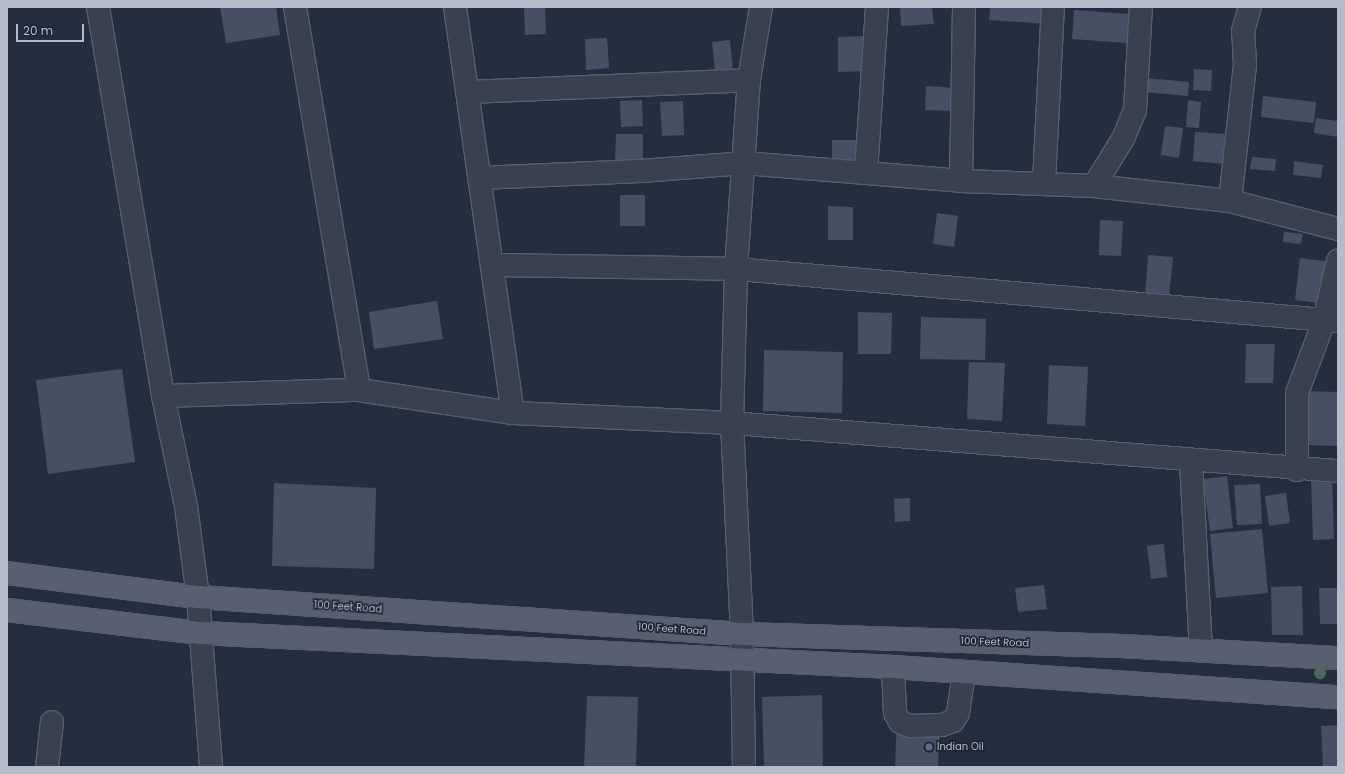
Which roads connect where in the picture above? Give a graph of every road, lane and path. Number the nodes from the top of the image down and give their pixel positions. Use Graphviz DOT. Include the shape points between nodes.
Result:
graph roads {
  1 [pos="98,7"];
  2 [pos="295,7"];
  3 [pos="455,7"];
  4 [pos="761,7"];
  5 [pos="877,7"];
  6 [pos="964,7"];
  7 [pos="1053,7"];
  8 [pos="1141,7"];
  9 [pos="1250,7"];
  10 [pos="749,80"];
  11 [pos="467,92"];
  12 [pos="744,163"];
  13 [pos="866,173"];
  14 [pos="479,178"];
  15 [pos="961,181"];
  16 [pos="1044,182"];
  17 [pos="1094,186"];
  18 [pos="1230,201"];
  19 [pos="1338,229"];
  20 [pos="1338,261"];
  21 [pos="492,265"];
  22 [pos="736,269"];
  23 [pos="1331,321"];
  24 [pos="359,390"];
  25 [pos="163,396"];
  26 [pos="513,413"];
  27 [pos="732,423"];
  28 [pos="1191,461"];
  29 [pos="1298,470"];
  30 [pos="1338,471"];
  31 [pos="7,573"];
  32 [pos="198,597"];
  33 [pos="7,610"];
  34 [pos="201,633"];
  35 [pos="742,634"];
  36 [pos="1201,651"];
  37 [pos="1338,658"];
  38 [pos="741,659"];
  39 [pos="894,667"];
  40 [pos="964,673"];
  41 [pos="1338,697"];
  42 [pos="52,722"];
  43 [pos="47,767"];
  44 [pos="211,767"];
  45 [pos="744,767"];
  1 -- 25 [label="street"];
  2 -- 24 [label="street"];
  3 -- 11 [label="street"];
  4 -- 10 [label="street"];
  5 -- 13 [label="street"];
  6 -- 15 [label="street"];
  7 -- 16 [label="street"];
  8 -- 17 [label="street" via="1135,110 1124,138"];
  9 -- 18 [label="street" via="1243,30 1245,66"];
  10 -- 11 [label="street"];
  10 -- 12 [label="street"];
  11 -- 14 [label="street"];
  12 -- 13 [label="street"];
  12 -- 14 [label="street" via="641,171"];
  12 -- 22 [label="street"];
  13 -- 15 [label="street"];
  14 -- 21 [label="street"];
  15 -- 16 [label="street"];
  16 -- 17 [label="street"];
  17 -- 18 [label="street"];
  18 -- 19 [label="street"];
  20 -- 23 [label="street"];
  21 -- 22 [label="street"];
  21 -- 26 [label="street"];
  22 -- 23 [label="street"];
  22 -- 27 [label="street"];
  23 -- 29 [label="street" via="1297,393"];
  24 -- 25 [label="street"];
  24 -- 26 [label="street"];
  25 -- 32 [label="street" via="186,506"];
  26 -- 27 [label="street"];
  27 -- 28 [label="street"];
  27 -- 35 [label="street"];
  28 -- 29 [label="street"];
  28 -- 36 [label="street"];
  29 -- 30 [label="street"];
  31 -- 32 [label="main road, 100 Feet Road"];
  32 -- 34 [label="street"];
  32 -- 35 [label="main road, 100 Feet Road"];
  33 -- 34 [label="main road"];
  34 -- 38 [label="main road"];
  34 -- 44 [label="street"];
  35 -- 36 [label="main road, 100 Feet Road"];
  35 -- 38 [label="street"];
  36 -- 37 [label="main road, 100 Feet Road"];
  38 -- 39 [label="main road"];
  38 -- 45 [label="street"];
  39 -- 40 [label="main road"];
  39 -- 40 [label="street" via="895,713 900,722 910,726 942,725 953,721 958,713"];
  40 -- 41 [label="main road"];
  42 -- 43 [label="street"];
}
